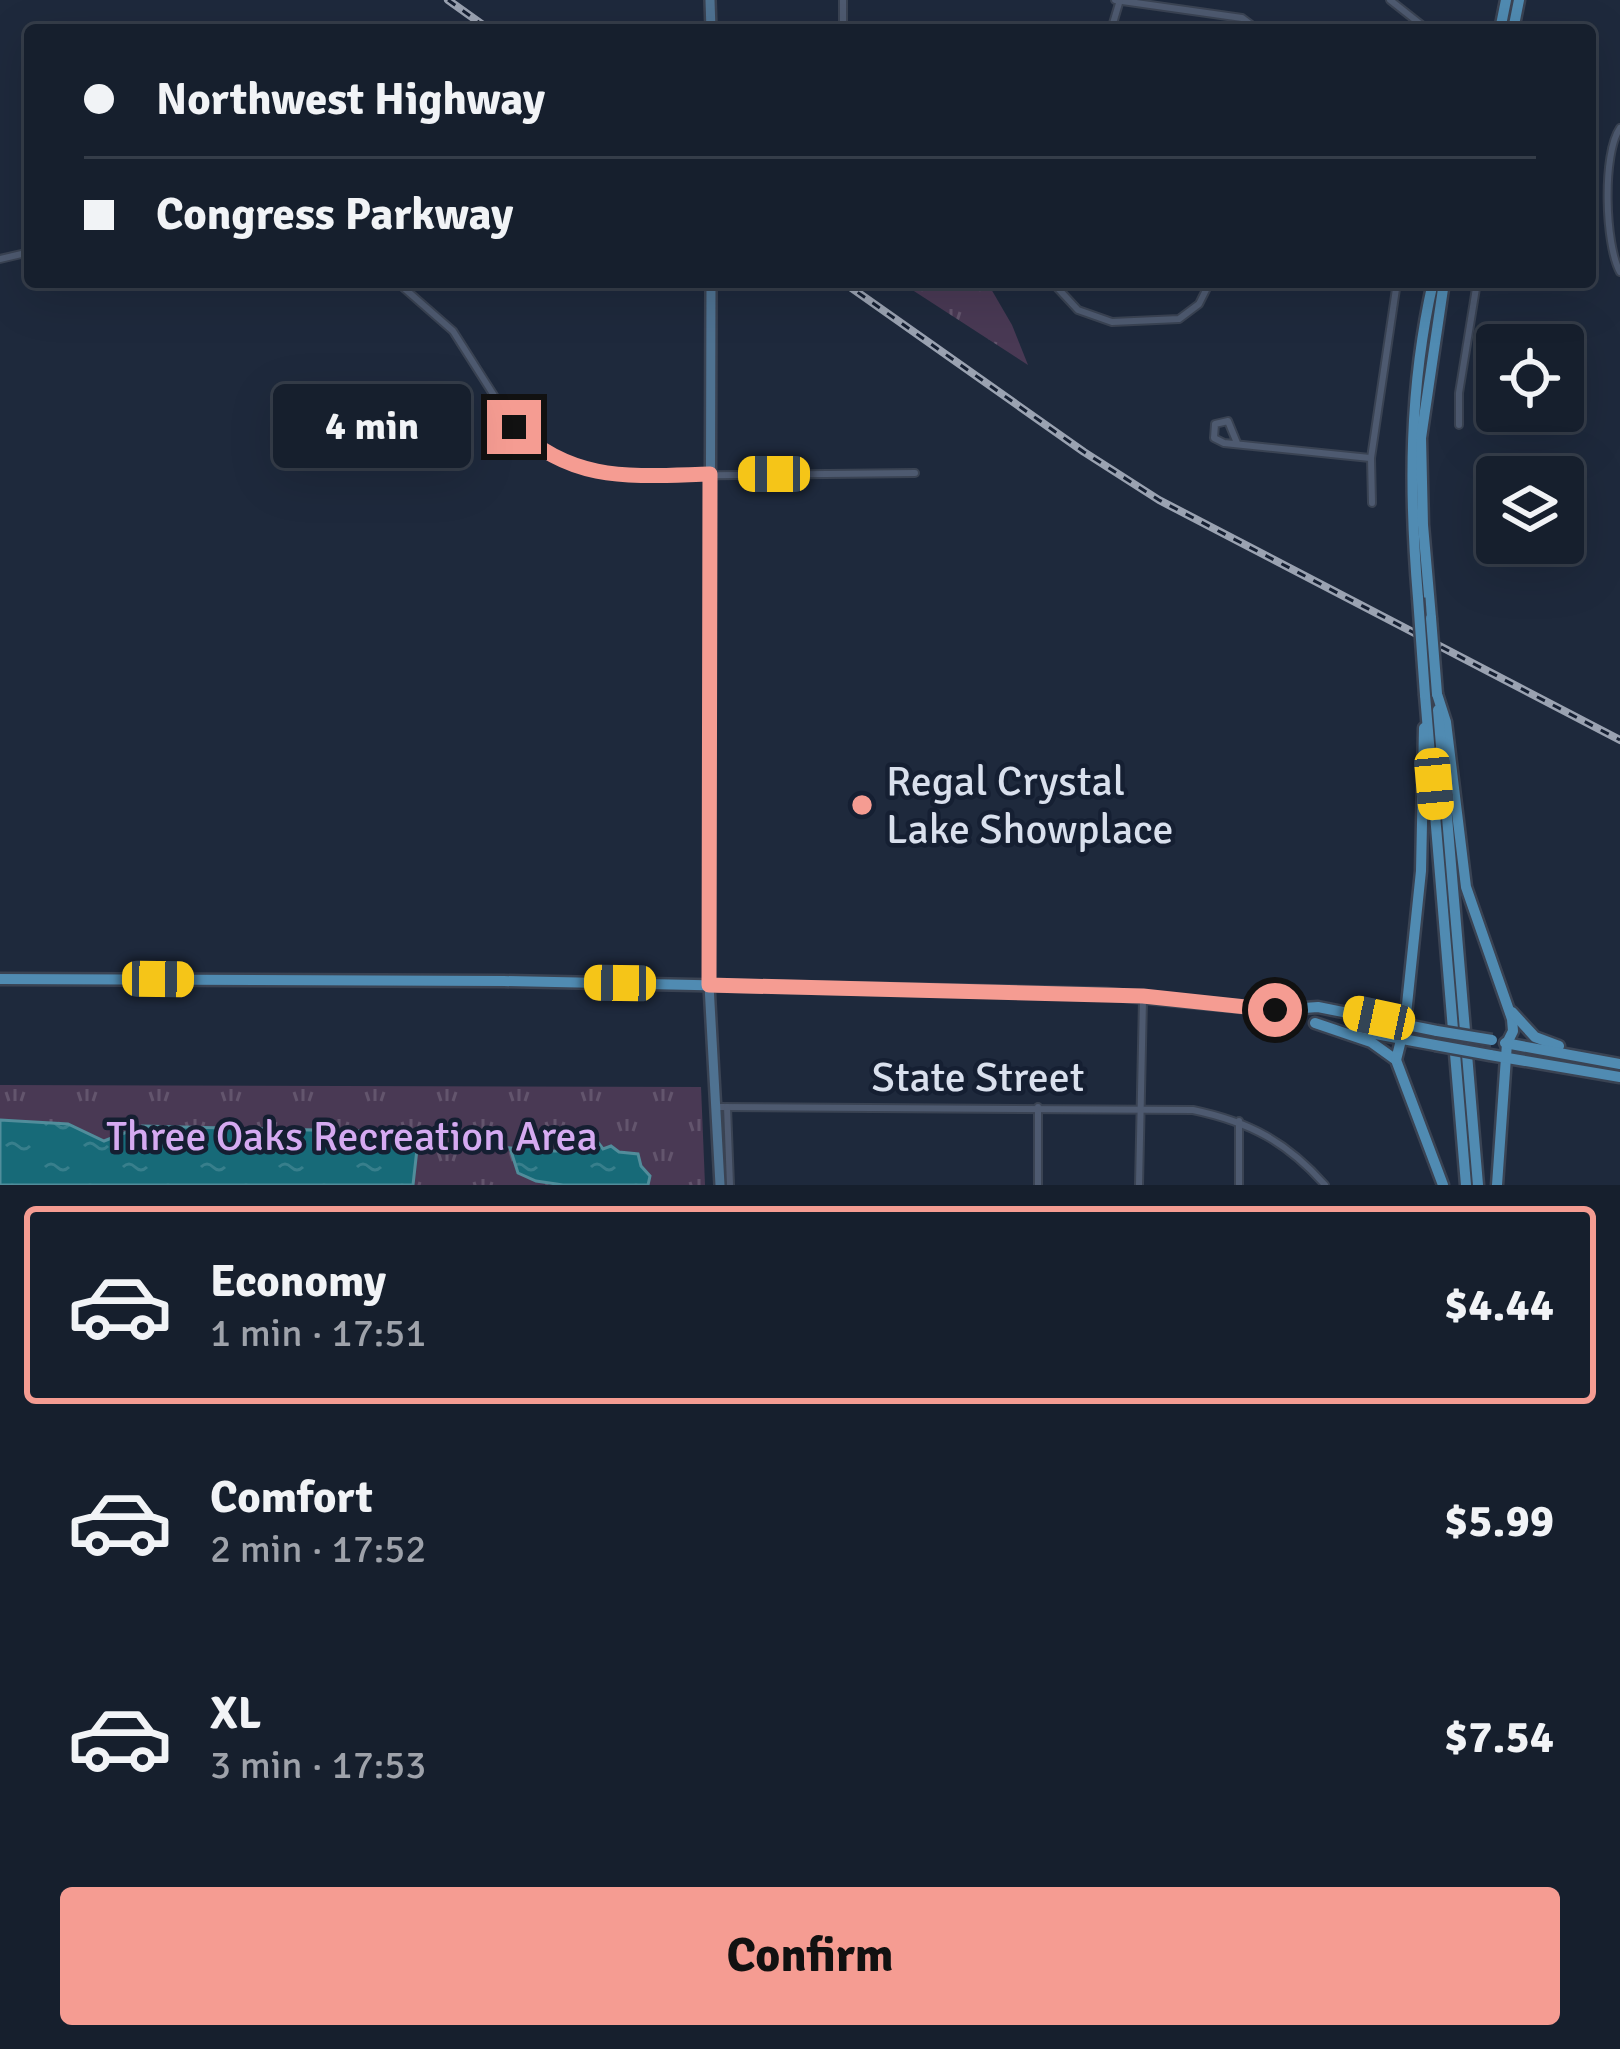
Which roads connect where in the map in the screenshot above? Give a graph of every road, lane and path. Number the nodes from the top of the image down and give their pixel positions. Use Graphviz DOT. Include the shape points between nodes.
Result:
graph roads {
  1 [pos="1118,0"];
  2 [pos="1390,0"];
  3 [pos="1251,24"];
  4 [pos="1413,24"];
  5 [pos="1620,128"];
  6 [pos="1620,272"];
  7 [pos="405,288"];
  8 [pos="711,288"];
  9 [pos="1058,288"];
  10 [pos="1207,288"];
  11 [pos="1396,288"];
  12 [pos="1432,288"];
  13 [pos="1443,288"];
  14 [pos="1476,288"];
  15 [pos="1459,424"];
  16 [pos="1237,442"];
  17 [pos="1371,458"];
  18 [pos="915,472"];
  19 [pos="710,474"];
  20 [pos="1372,503"];
  21 [pos="1431,694"];
  22 [pos="0,979"];
  23 [pos="709,985"];
  24 [pos="1143,996"];
  25 [pos="1275,1010"];
  26 [pos="1511,1012"];
  27 [pos="1315,1023"];
  28 [pos="1405,1024"];
  29 [pos="1402,1038"];
  30 [pos="1507,1043"];
  31 [pos="1508,1059"];
  32 [pos="1596,1059"];
  33 [pos="1396,1060"];
  34 [pos="1620,1064"];
  35 [pos="1620,1077"];
  36 [pos="721,1107"];
  37 [pos="1038,1107"];
  38 [pos="1139,1108"];
  39 [pos="1239,1121"];
  40 [pos="720,1185"];
  41 [pos="730,1185"];
  42 [pos="1038,1185"];
  43 [pos="1139,1185"];
  44 [pos="1239,1185"];
  45 [pos="1325,1185"];
  46 [pos="1442,1185"];
  47 [pos="1466,1185"];
  48 [pos="1478,1185"];
  49 [pos="1497,1185"];
  1 -- 3 [label="street"];
  2 -- 4 [label="street"];
  5 -- 6 [label="street" via="1610,212"];
  7 -- 19 [label="street" via="453,331 514,427 551,457 596,472"];
  8 -- 19 [label="street"];
  9 -- 10 [label="street" via="1078,310 1112,322 1179,319"];
  11 -- 17 [label="street"];
  12 -- 21 [label="main road, bridge" via="1410,438"];
  13 -- 21 [label="main road, bridge" via="1421,438"];
  14 -- 15 [label="street"];
  16 -- 16 [label="street" via="1228,421 1215,424 1217,441"];
  16 -- 17 [label="street"];
  17 -- 20 [label="street"];
  18 -- 19 [label="street"];
  19 -- 23 [label="street"];
  21 -- 26 [label="main road" via="1446,722 1466,887"];
  21 -- 28 [label="main road"];
  21 -- 47 [label="main road"];
  21 -- 48 [label="main road"];
  22 -- 23 [label="main road"];
  23 -- 24 [label="main road"];
  23 -- 36 [label="street"];
  24 -- 25 [label="main road"];
  24 -- 38 [label="street"];
  25 -- 27 [label="main road"];
  25 -- 28 [label="main road" via="1318,1007"];
  26 -- 30 [label="main road"];
  26 -- 32 [label="main road" via="1535,1037"];
  27 -- 29 [label="main road"];
  27 -- 33 [label="main road"];
  28 -- 29 [label="main road"];
  28 -- 30 [label="main road, bridge"];
  29 -- 31 [label="main road, bridge"];
  29 -- 33 [label="main road"];
  30 -- 31 [label="main road"];
  30 -- 32 [label="main road"];
  31 -- 35 [label="main road"];
  31 -- 49 [label="main road"];
  32 -- 34 [label="main road"];
  33 -- 46 [label="main road"];
  36 -- 37 [label="street, State Street"];
  36 -- 40 [label="street"];
  36 -- 41 [label="street"];
  37 -- 38 [label="street, State Street"];
  37 -- 42 [label="street"];
  38 -- 39 [label="street, State Street"];
  38 -- 43 [label="street"];
  39 -- 44 [label="street"];
  39 -- 45 [label="street, State Street" via="1288,1147"];
}
